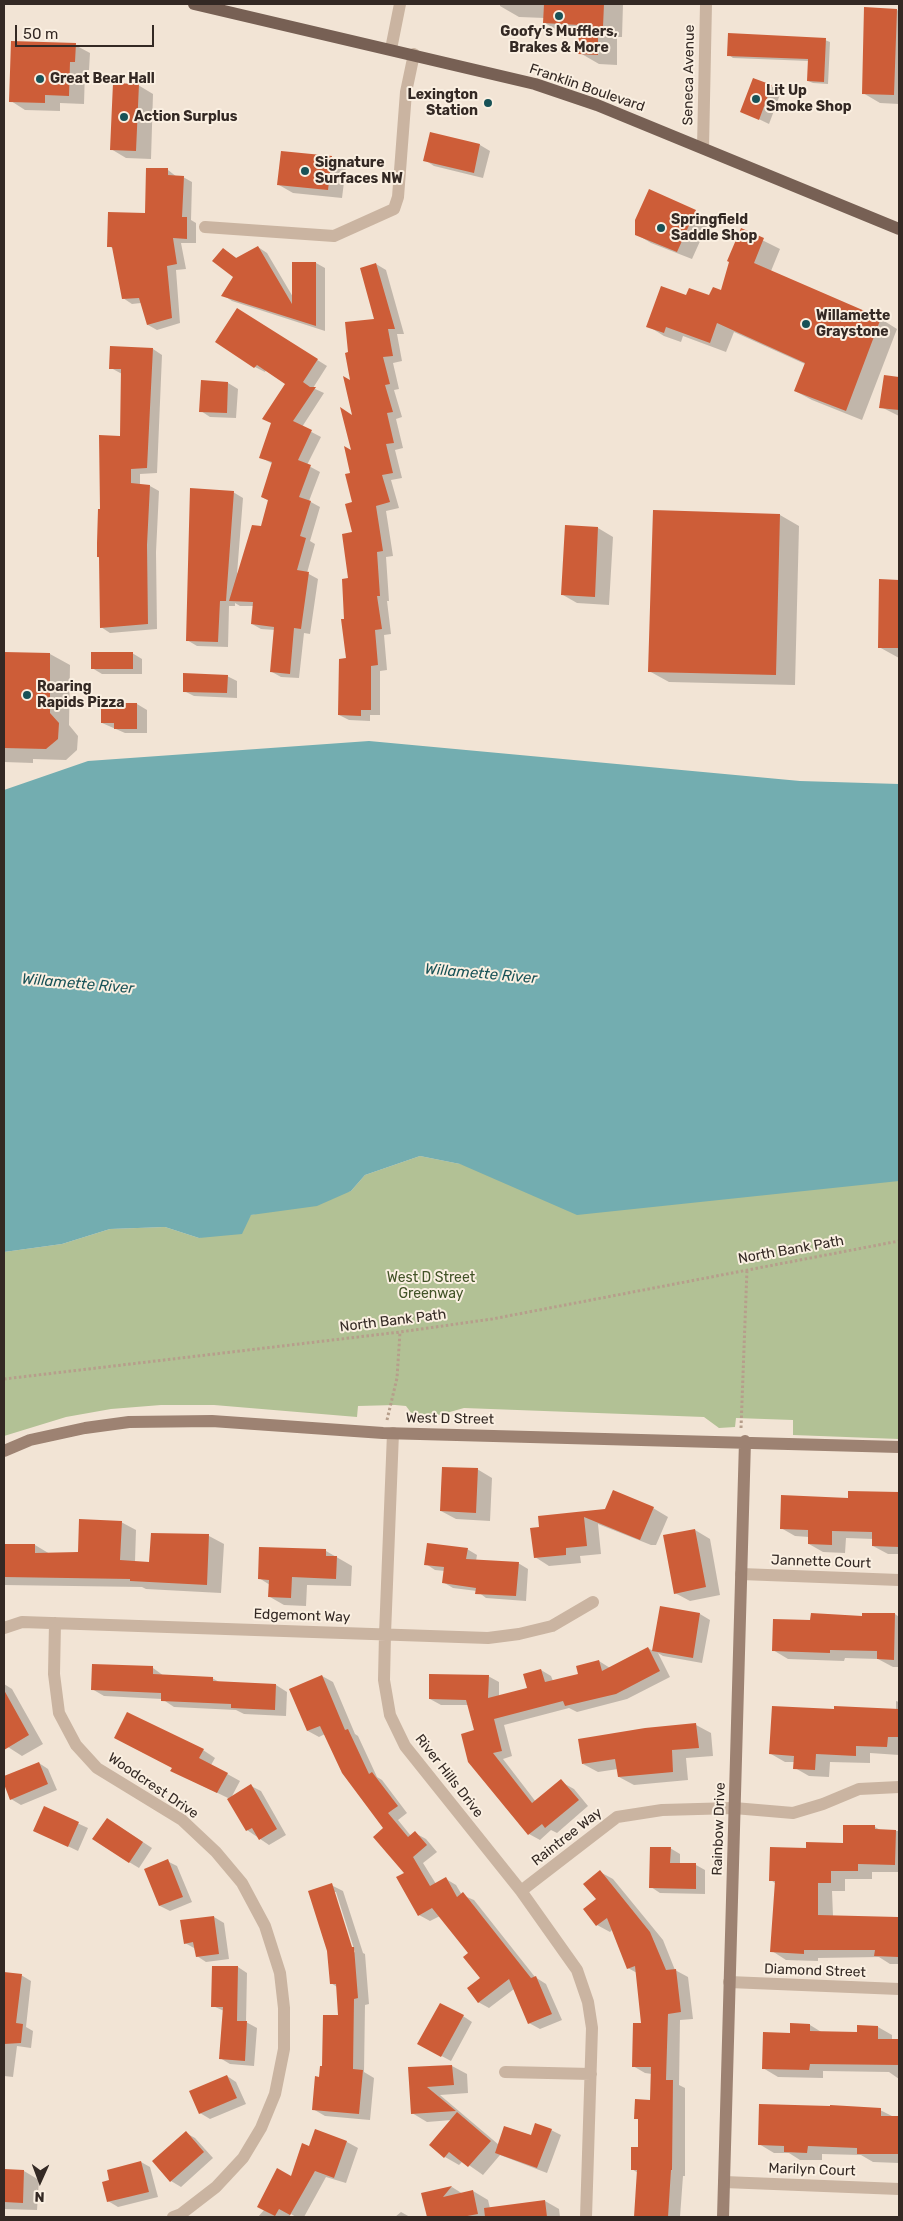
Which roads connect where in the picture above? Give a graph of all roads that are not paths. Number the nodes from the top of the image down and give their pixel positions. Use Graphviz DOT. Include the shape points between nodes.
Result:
graph roads {
  1 [pos="194,4"];
  2 [pos="400,4"];
  3 [pos="706,4"];
  4 [pos="391,49"];
  5 [pos="414,54"];
  6 [pos="702,148"];
  7 [pos="205,228"];
  8 [pos="899,229"];
  9 [pos="388,1433"];
  10 [pos="745,1441"];
  11 [pos="899,1446"];
  12 [pos="4,1451"];
  13 [pos="741,1574"];
  14 [pos="899,1580"];
  15 [pos="593,1602"];
  16 [pos="55,1623"];
  17 [pos="4,1628"];
  18 [pos="384,1634"];
  19 [pos="899,1787"];
  20 [pos="734,1808"];
  21 [pos="521,1891"];
  22 [pos="729,1982"];
  23 [pos="899,1989"];
  24 [pos="505,2072"];
  25 [pos="591,2074"];
  26 [pos="724,2182"];
  27 [pos="899,2189"];
  28 [pos="173,2217"];
  29 [pos="586,2217"];
  30 [pos="723,2217"];
  1 -- 4 [label="main road, Franklin Boulevard"];
  2 -- 4 [label="street"];
  3 -- 6 [label="street, Seneca Avenue"];
  4 -- 5 [label="main road, Franklin Boulevard"];
  5 -- 6 [label="main road, Franklin Boulevard" via="535,84 597,105"];
  5 -- 7 [label="street" via="406,92 398,197 394,209 334,236"];
  6 -- 8 [label="main road, Franklin Boulevard"];
  9 -- 10 [label="street, West D Street"];
  9 -- 12 [label="street, West D Street" via="212,1420 129,1422 30,1440"];
  9 -- 18 [label="street, River Hills Drive"];
  10 -- 11 [label="street, West D Street"];
  10 -- 13 [label="street, Rainbow Drive"];
  13 -- 14 [label="street, Jannette Court"];
  13 -- 20 [label="street, Rainbow Drive"];
  15 -- 18 [label="street, Edgemont Way" via="552,1626 519,1634 488,1638"];
  16 -- 17 [label="street, Edgemont Way" via="22,1622"];
  16 -- 18 [label="street, Edgemont Way"];
  16 -- 28 [label="street, Woodcrest Drive" via="54,1674 58,1713 76,1745 97,1768 182,1820 216,1852 242,1883 265,1926 280,1973 284,2049 276,2094 244,2158 216,2187"];
  18 -- 21 [label="street, River Hills Drive" via="384,1680 390,1716 405,1746"];
  19 -- 20 [label="street, Raintree Way" via="859,1789 794,1814"];
  20 -- 21 [label="street, Raintree Way" via="662,1810 617,1818"];
  20 -- 22 [label="street, Rainbow Drive"];
  21 -- 25 [label="street, River Hills Drive" via="577,1970 588,2002 592,2028"];
  22 -- 23 [label="street, Diamond Street"];
  22 -- 26 [label="street, Rainbow Drive"];
  24 -- 25 [label="street"];
  25 -- 29 [label="street, River Hills Drive"];
  26 -- 27 [label="street, Marilyn Court"];
  26 -- 30 [label="street, Rainbow Drive"];
}
